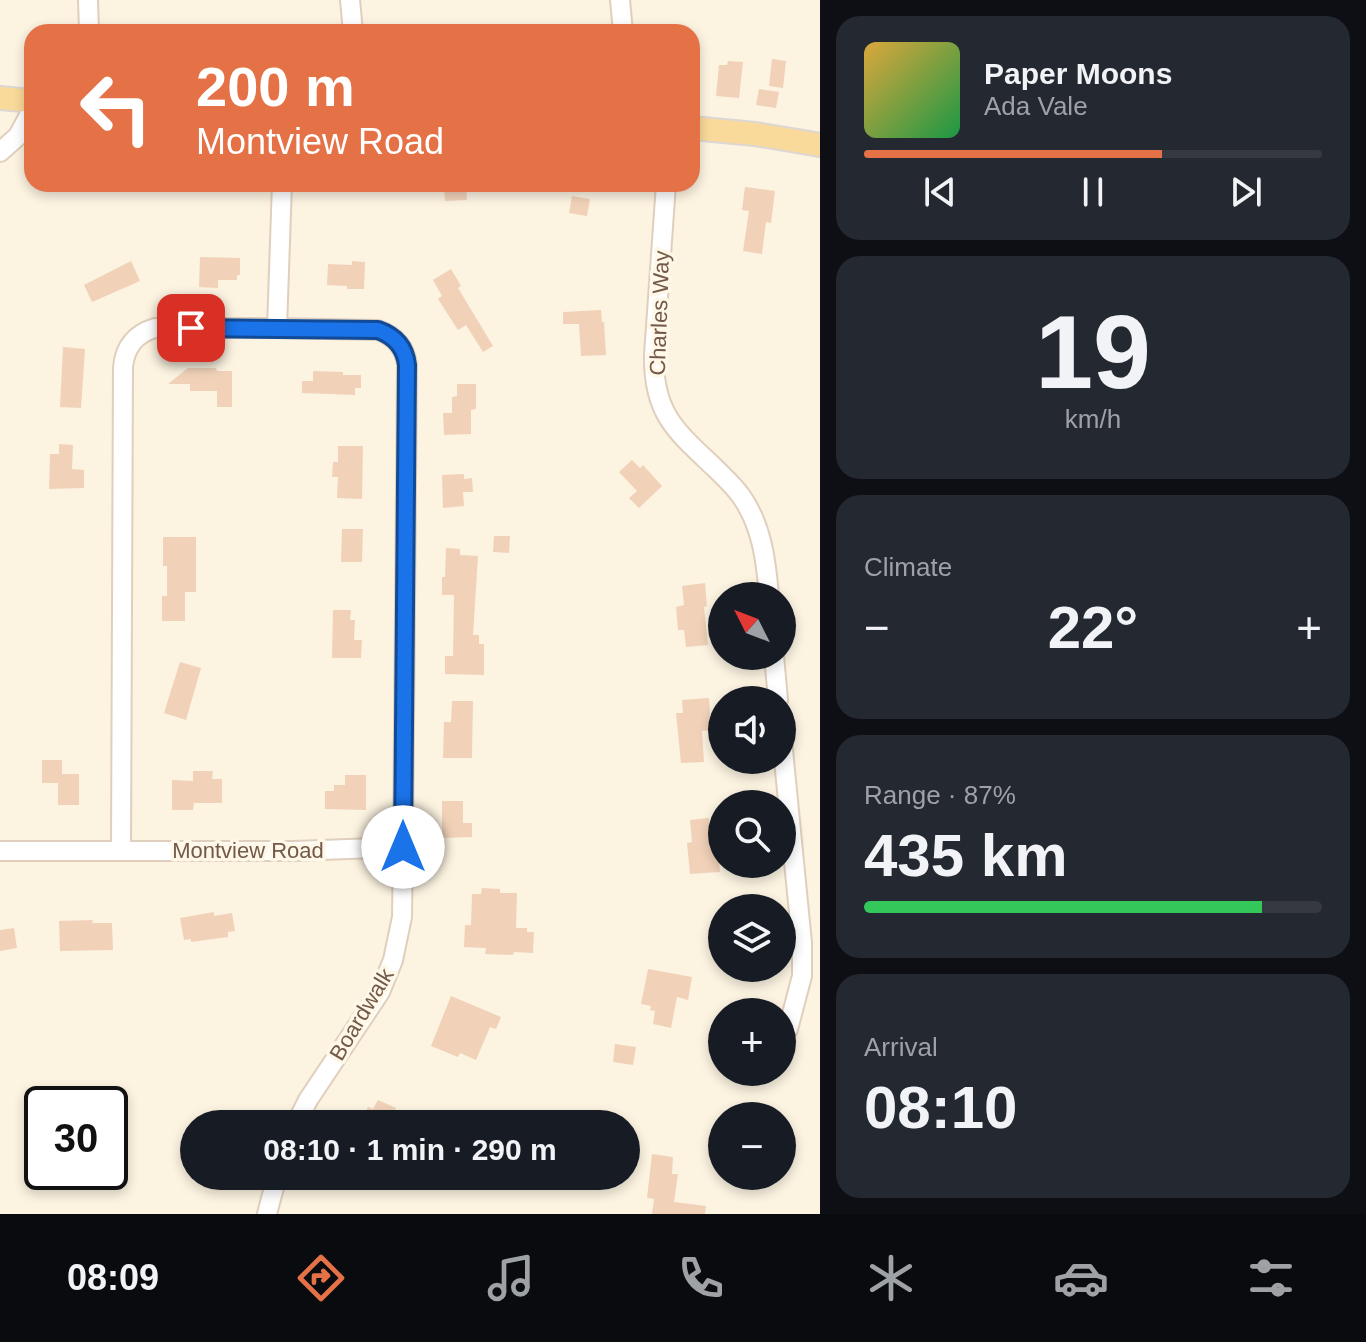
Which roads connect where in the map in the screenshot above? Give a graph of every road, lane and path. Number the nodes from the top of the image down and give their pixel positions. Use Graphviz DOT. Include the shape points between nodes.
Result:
graph roads {
  1 [pos="88,0"];
  2 [pos="350,0"];
  3 [pos="620,0"];
  4 [pos="89,24"];
  5 [pos="352,24"];
  6 [pos="622,24"];
  7 [pos="0,98"];
  8 [pos="24,100"];
  9 [pos="24,125"];
  10 [pos="700,129"];
  11 [pos="820,145"];
  12 [pos="0,152"];
  13 [pos="282,192"];
  14 [pos="665,192"];
  15 [pos="277,328"];
  16 [pos="767,582"];
  17 [pos="785,774"];
  18 [pos="403,847"];
  19 [pos="0,851"];
  20 [pos="121,851"];
  21 [pos="796,999"];
  22 [pos="303,1110"];
  23 [pos="273,1190"];
  24 [pos="267,1214"];
  1 -- 4 [label="street"];
  2 -- 5 [label="street"];
  3 -- 6 [label="street"];
  7 -- 8 [label="main road"];
  9 -- 12 [label="street"];
  10 -- 11 [label="main road"];
  13 -- 15 [label="street"];
  14 -- 16 [label="street, Charles Way" via="653,371 657,393 673,427 745,503 763,542"];
  15 -- 18 [label="street" via="378,330 397,340 406,360"];
  15 -- 20 [label="street" via="155,328 137,337 125,353"];
  17 -- 21 [label="street" via="802,943"];
  18 -- 20 [label="street, Montview Road"];
  18 -- 22 [label="street, Boardwalk" via="402,917 393,960 380,992"];
  19 -- 20 [label="street, Montview Road"];
  23 -- 24 [label="street"];
}
